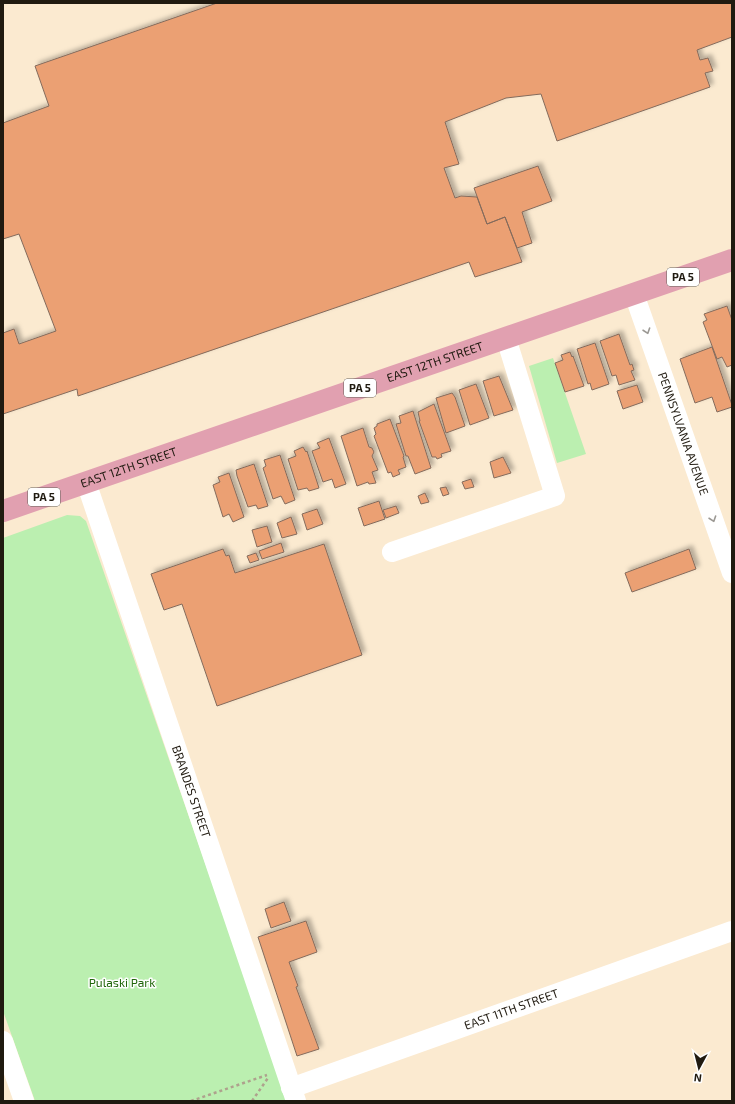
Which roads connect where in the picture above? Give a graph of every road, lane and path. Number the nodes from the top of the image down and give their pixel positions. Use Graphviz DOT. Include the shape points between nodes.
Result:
graph roads {
  1 [pos="732,260"];
  2 [pos="634,294"];
  3 [pos="506,338"];
  4 [pos="86,482"];
  5 [pos="3,511"];
  6 [pos="392,552"];
  7 [pos="732,573"];
  8 [pos="732,931"];
  9 [pos="3,1041"];
  10 [pos="9,1078"];
  11 [pos="293,1094"];
  12 [pos="24,1101"];
  13 [pos="192,1101"];
  14 [pos="252,1101"];
  1 -- 2 [label="main road, EAST 12TH STREET / PA 5"];
  2 -- 3 [label="main road, EAST 12TH STREET / PA 5"];
  2 -- 7 [label="street, PENNSYLVANIA AVENUE, one-way"];
  3 -- 4 [label="main road, EAST 12TH STREET / PA 5"];
  3 -- 6 [label="street" via="555,496"];
  4 -- 5 [label="main road, EAST 12TH STREET / PA 5"];
  4 -- 11 [label="street, BRANDES STREET"];
  8 -- 11 [label="street, EAST 11TH STREET"];
  9 -- 10 [label="street"];
  10 -- 12 [label="street"];
  13 -- 14 [label="path" via="272,1073"];
}
